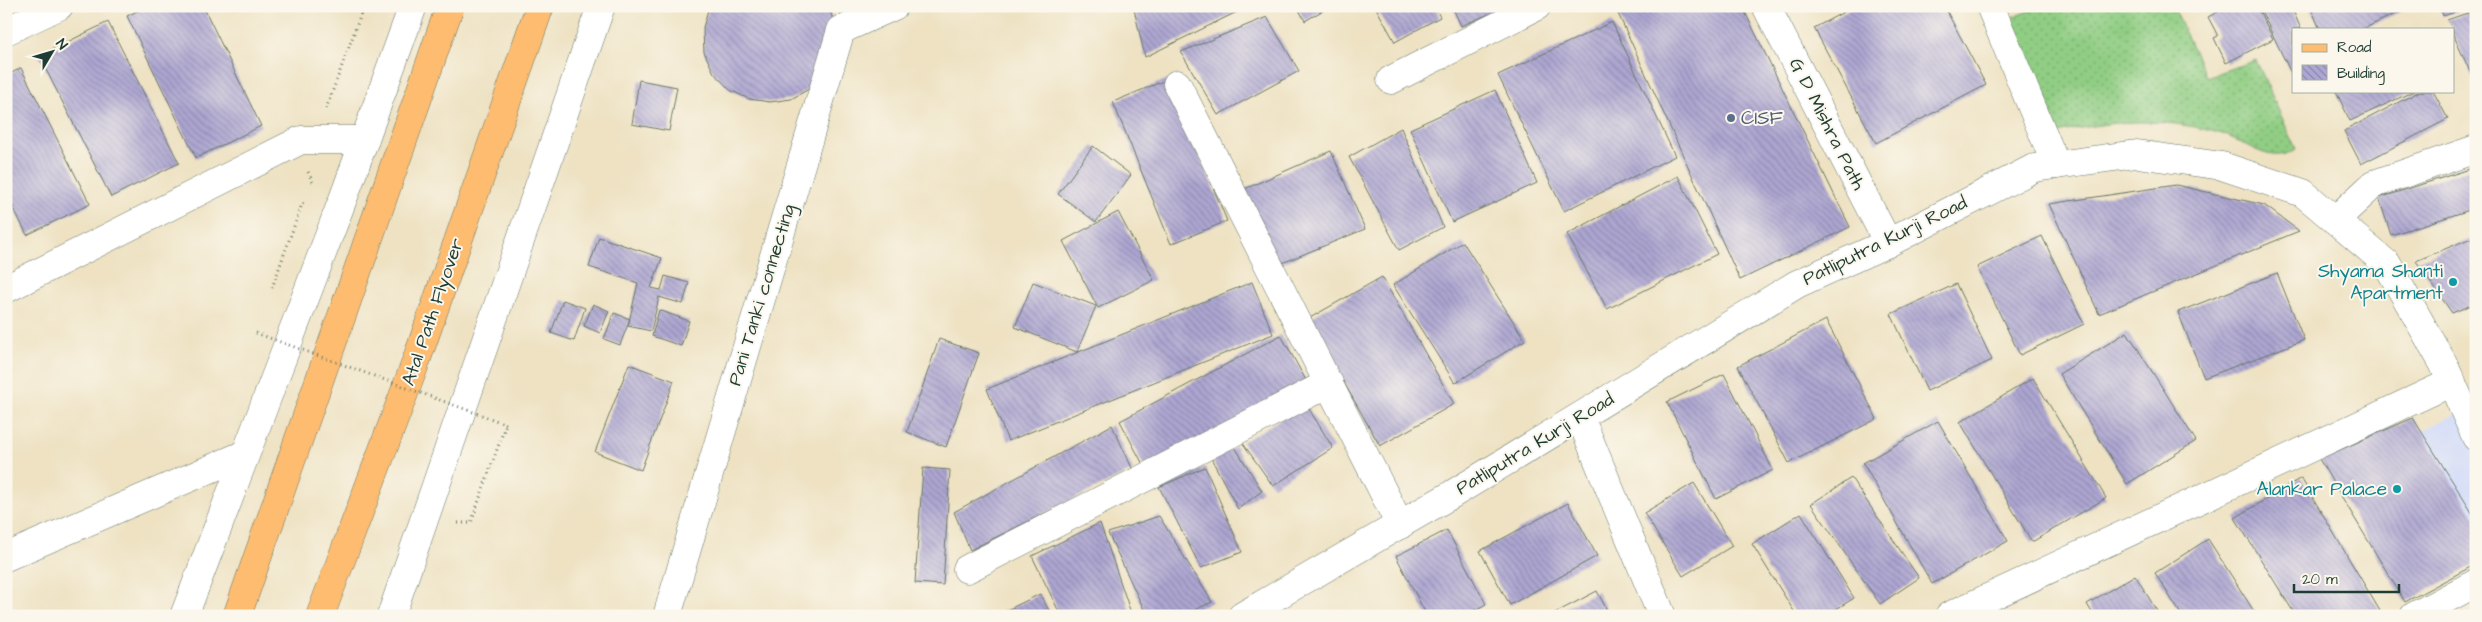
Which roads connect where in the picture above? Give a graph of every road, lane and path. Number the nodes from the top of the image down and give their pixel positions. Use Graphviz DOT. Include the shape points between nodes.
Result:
graph roads {
  1 [pos="59,6"];
  2 [pos="364,6"];
  3 [pos="413,6"];
  4 [pos="450,6"];
  5 [pos="540,6"];
  6 [pos="601,6"];
  7 [pos="894,6"];
  8 [pos="1537,6"];
  9 [pos="1766,6"];
  10 [pos="1990,6"];
  11 [pos="845,18"];
  12 [pos="6,31"];
  13 [pos="1391,80"];
  14 [pos="1178,84"];
  15 [pos="326,111"];
  16 [pos="365,140"];
  17 [pos="2476,149"];
  18 [pos="2056,165"];
  19 [pos="302,204"];
  20 [pos="2335,220"];
  21 [pos="1888,243"];
  22 [pos="6,290"];
  23 [pos="269,296"];
  24 [pos="259,324"];
  25 [pos="2452,382"];
  26 [pos="1328,383"];
  27 [pos="1580,417"];
  28 [pos="2476,437"];
  29 [pos="245,454"];
  30 [pos="471,523"];
  31 [pos="1400,525"];
  32 [pos="6,557"];
  33 [pos="967,569"];
  34 [pos="2476,583"];
  35 [pos="184,616"];
  36 [pos="237,616"];
  37 [pos="320,616"];
  38 [pos="391,616"];
  39 [pos="667,616"];
  40 [pos="1242,616"];
  41 [pos="1662,616"];
  42 [pos="1950,616"];
  43 [pos="2414,616"];
  1 -- 12 [label="street"];
  2 -- 15 [label="path"];
  3 -- 16 [label="street"];
  4 -- 36 [label="main road"];
  5 -- 37 [label="main road, Atal Path Flyover" via="414,367"];
  6 -- 38 [label="street"];
  7 -- 11 [label="street, Pani Tanki connecting"];
  8 -- 13 [label="street"];
  9 -- 21 [label="street, G D Mishra Path"];
  10 -- 18 [label="street"];
  11 -- 39 [label="street, Pani Tanki connecting"];
  14 -- 26 [label="street"];
  16 -- 22 [label="street" via="301,140"];
  16 -- 29 [label="street"];
  17 -- 20 [label="street" via="2374,184"];
  18 -- 20 [label="street, Patliputra Kurji Road" via="2137,154 2222,166 2302,193"];
  18 -- 21 [label="street, Patliputra Kurji Road" via="2034,168"];
  19 -- 23 [label="path"];
  20 -- 25 [label="street, Patliputra Kurji Road" via="2387,264"];
  21 -- 27 [label="street, Patliputra Kurji Road" via="1797,284"];
  24 -- 30 [label="path, bridge" via="256,333 506,424"];
  25 -- 28 [label="street, Patliputra Kurji Road"];
  25 -- 42 [label="street"];
  26 -- 31 [label="street"];
  26 -- 33 [label="street"];
  27 -- 31 [label="street, Patliputra Kurji Road"];
  27 -- 41 [label="street"];
  29 -- 32 [label="street"];
  29 -- 35 [label="street"];
  31 -- 40 [label="street, Patliputra Kurji Road"];
  34 -- 43 [label="street"];
}
